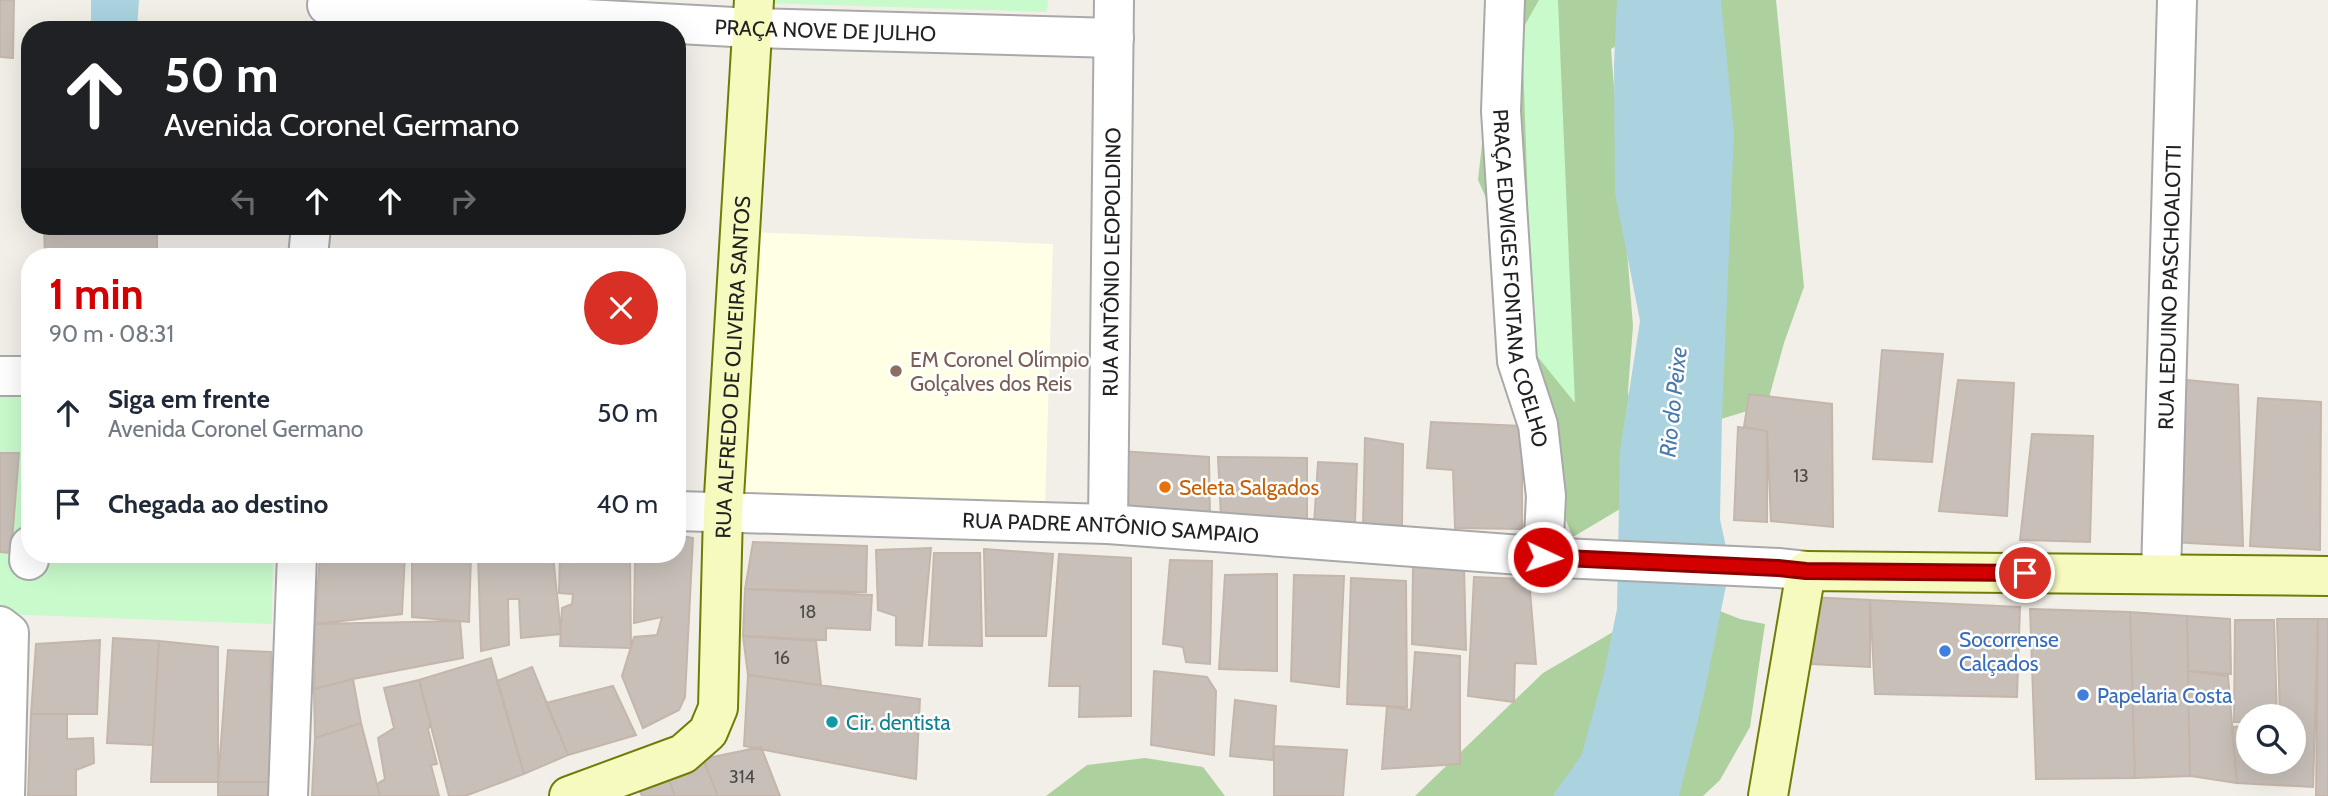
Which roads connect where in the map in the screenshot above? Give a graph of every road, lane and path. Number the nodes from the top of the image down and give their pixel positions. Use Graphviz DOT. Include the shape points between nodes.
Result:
graph roads {
  1 [pos="1114,0"];
  2 [pos="1505,0"];
  3 [pos="2177,0"];
  4 [pos="327,12"];
  5 [pos="753,14"];
  6 [pos="1114,37"];
  7 [pos="0,376"];
  8 [pos="21,376"];
  9 [pos="686,511"];
  10 [pos="723,513"];
  11 [pos="1108,524"];
  12 [pos="1552,558"];
  13 [pos="297,563"];
  14 [pos="1792,569"];
  15 [pos="2161,574"];
  16 [pos="2328,576"];
  17 [pos="2,627"];
  18 [pos="5,796"];
  19 [pos="288,796"];
  20 [pos="569,796"];
  21 [pos="1768,796"];
  1 -- 6 [label="street, RUA ANTÔNIO LEOPOLDINO"];
  2 -- 12 [label="street, PRAÇA EDWIGES FONTANA COELHO" via="1501,111 1517,361 1538,425"];
  3 -- 15 [label="street, RUA LEDUINO PASCHOALOTTI"];
  4 -- 5 [label="street, PRAÇA NOVE DE JULHO"];
  5 -- 6 [label="street, PRAÇA NOVE DE JULHO"];
  5 -- 10 [label="street, RUA ALFREDO DE OLIVEIRA SANTOS"];
  6 -- 11 [label="street, RUA ANTÔNIO LEOPOLDINO"];
  7 -- 8 [label="street"];
  9 -- 10 [label="street, RUA PADRE ANTÔNIO SAMPAIO"];
  10 -- 11 [label="street, RUA PADRE ANTÔNIO SAMPAIO"];
  10 -- 20 [label="street, RUA ALFREDO DE OLIVEIRA SANTOS" via="718,708 708,732 683,754"];
  11 -- 12 [label="street, RUA PADRE ANTÔNIO SAMPAIO"];
  12 -- 14 [label="street, RUA PADRE ANTÔNIO SAMPAIO"];
  13 -- 19 [label="street"];
  14 -- 15 [label="street"];
  14 -- 21 [label="street"];
  15 -- 16 [label="street"];
  17 -- 18 [label="street" via="9,633"];
}
